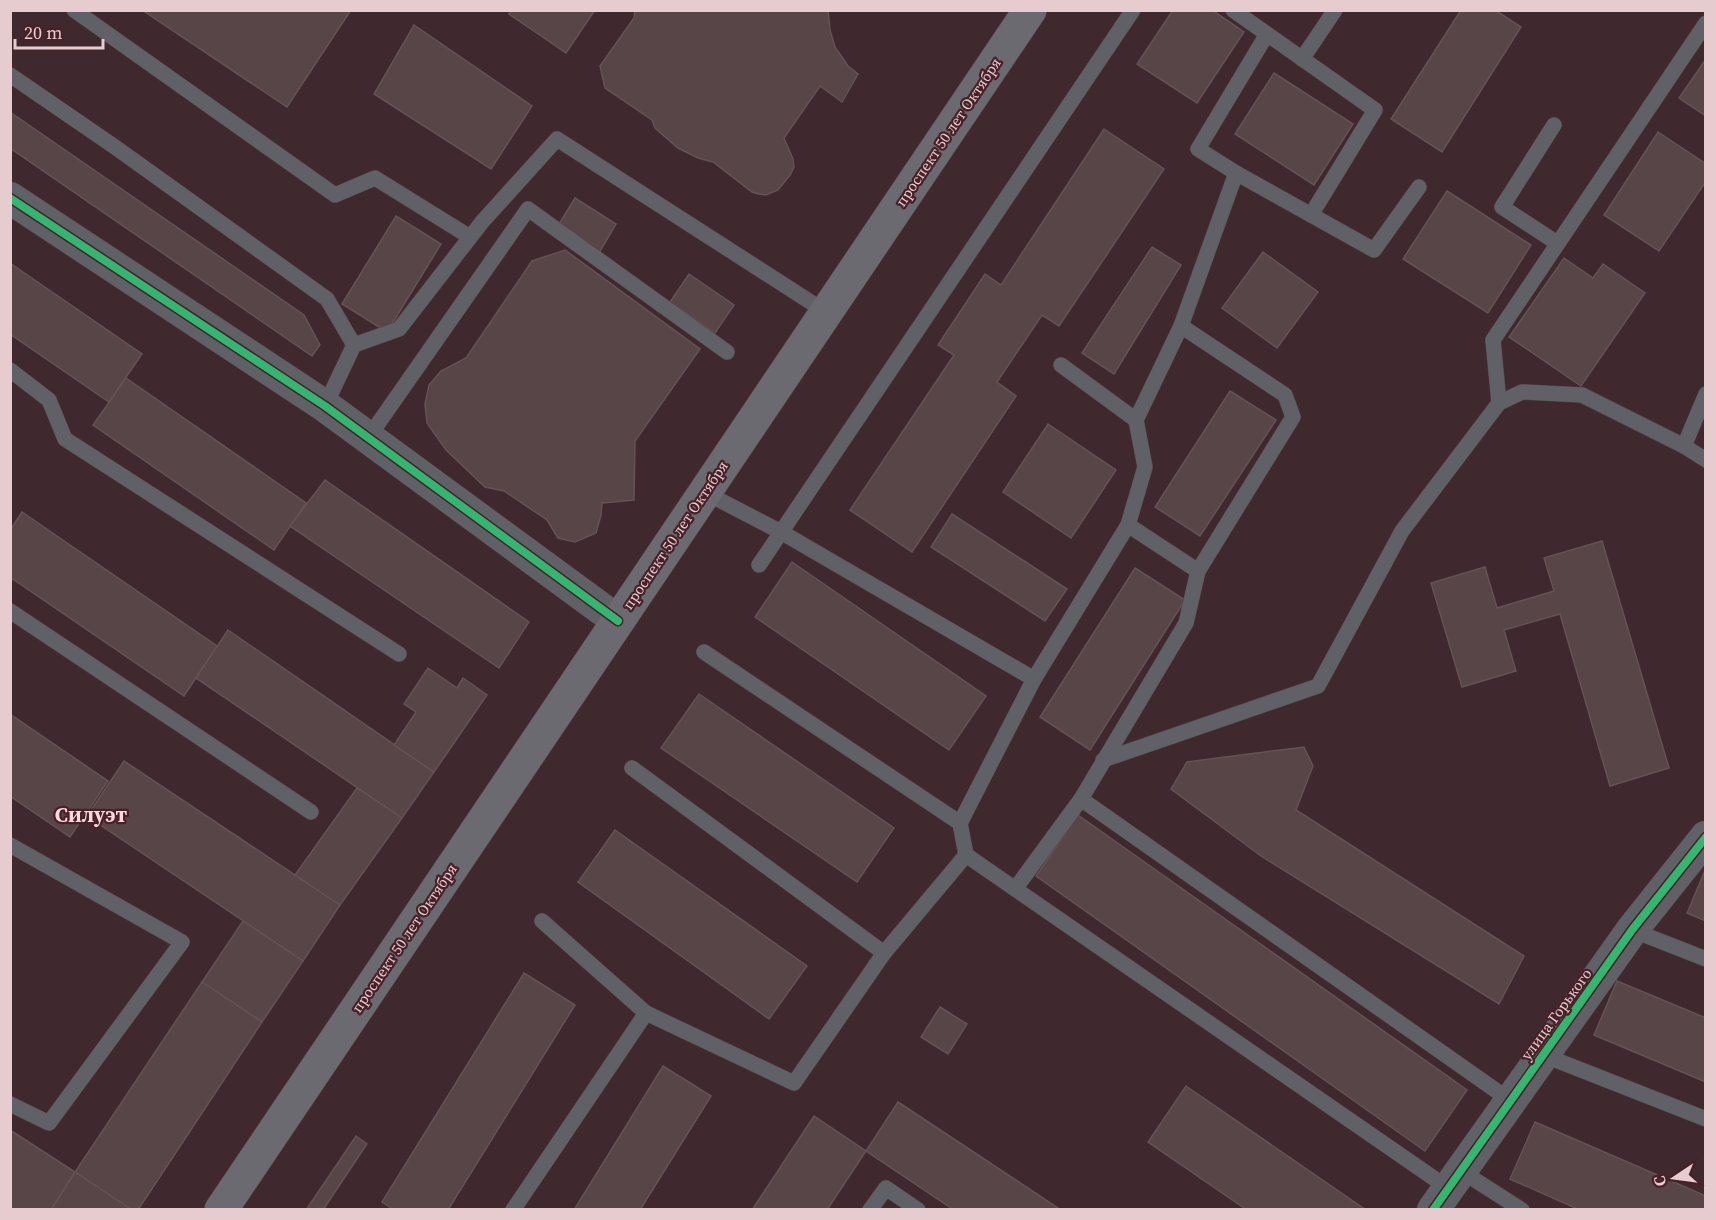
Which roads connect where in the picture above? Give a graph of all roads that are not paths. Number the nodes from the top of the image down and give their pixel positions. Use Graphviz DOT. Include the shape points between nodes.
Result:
graph roads {
  1 [pos="74,10"];
  2 [pos="1030,10"];
  3 [pos="1133,10"];
  4 [pos="1233,10"];
  5 [pos="1335,10"];
  6 [pos="1706,23"];
  7 [pos="1268,34"];
  8 [pos="1302,59"];
  9 [pos="10,75"];
  10 [pos="1554,125"];
  11 [pos="1236,173"];
  12 [pos="1419,187"];
  13 [pos="10,198"];
  14 [pos="1311,215"];
  15 [pos="470,237"];
  16 [pos="1557,243"];
  17 [pos="826,312"];
  18 [pos="1181,326"];
  19 [pos="354,345"];
  20 [pos="727,352"];
  21 [pos="1061,365"];
  22 [pos="10,370"];
  23 [pos="1706,394"];
  24 [pos="1499,403"];
  25 [pos="325,406"];
  26 [pos="1136,420"];
  27 [pos="368,438"];
  28 [pos="1684,446"];
  29 [pos="1706,460"];
  30 [pos="704,492"];
  31 [pos="1128,525"];
  32 [pos="759,565"];
  33 [pos="1198,571"];
  34 [pos="10,611"];
  35 [pos="618,621"];
  36 [pos="704,652"];
  37 [pos="399,654"];
  38 [pos="1034,679"];
  39 [pos="1103,760"];
  40 [pos="632,768"];
  41 [pos="1081,799"];
  42 [pos="311,812"];
  43 [pos="960,823"];
  44 [pos="1706,837"];
  45 [pos="10,845"];
  46 [pos="966,855"];
  47 [pos="1015,889"];
  48 [pos="542,921"];
  49 [pos="1632,930"];
  50 [pos="884,953"];
  51 [pos="1706,959"];
  52 [pos="646,1013"];
  53 [pos="1543,1055"];
  54 [pos="1511,1101"];
  55 [pos="10,1104"];
  56 [pos="1706,1119"];
  57 [pos="1447,1190"];
  58 [pos="221,1209"];
  59 [pos="513,1209"];
  60 [pos="870,1209"];
  61 [pos="918,1209"];
  62 [pos="1522,1209"];
  1 -- 15 [label="lane" via="335,195 375,178"];
  2 -- 17 [label="main road, проспект 50 лет Октября"];
  3 -- 32 [label="lane"];
  4 -- 7 [label="lane"];
  5 -- 8 [label="lane"];
  6 -- 16 [label="lane"];
  7 -- 8 [label="lane"];
  7 -- 11 [label="lane" via="1198,148"];
  8 -- 14 [label="lane" via="1375,110"];
  9 -- 19 [label="lane" via="327,299"];
  10 -- 16 [label="lane" via="1502,207"];
  11 -- 14 [label="lane"];
  11 -- 18 [label="lane"];
  12 -- 14 [label="lane" via="1374,250"];
  13 -- 25 [label="street"];
  15 -- 17 [label="lane" via="557,139"];
  15 -- 19 [label="lane" via="399,329"];
  16 -- 24 [label="lane" via="1493,340"];
  17 -- 30 [label="main road, проспект 50 лет Октября"];
  18 -- 26 [label="lane"];
  18 -- 33 [label="lane" via="1285,394 1293,417"];
  19 -- 25 [label="lane"];
  20 -- 27 [label="lane" via="528,209"];
  21 -- 26 [label="lane"];
  22 -- 37 [label="lane" via="49,400 65,439"];
  23 -- 28 [label="lane"];
  24 -- 28 [label="lane" via="1522,392 1582,395"];
  24 -- 39 [label="lane" via="1402,531 1318,686"];
  25 -- 27 [label="street"];
  26 -- 31 [label="lane" via="1145,467"];
  27 -- 35 [label="street"];
  28 -- 29 [label="lane"];
  30 -- 35 [label="main road, проспект 50 лет Октября"];
  30 -- 38 [label="lane" via="781,532"];
  31 -- 33 [label="lane"];
  31 -- 38 [label="lane"];
  33 -- 39 [label="lane" via="1186,623"];
  34 -- 42 [label="lane"];
  35 -- 58 [label="main road, проспект 50 лет Октября"];
  36 -- 43 [label="lane"];
  38 -- 43 [label="lane"];
  39 -- 41 [label="lane"];
  40 -- 50 [label="lane"];
  41 -- 47 [label="lane"];
  41 -- 54 [label="lane"];
  43 -- 46 [label="lane"];
  44 -- 49 [label="street, улица Горького"];
  45 -- 55 [label="lane" via="182,942 50,1124"];
  46 -- 47 [label="lane"];
  46 -- 50 [label="lane"];
  47 -- 57 [label="lane"];
  48 -- 52 [label="lane"];
  49 -- 51 [label="lane"];
  49 -- 53 [label="street, улица Горького"];
  50 -- 52 [label="lane" via="794,1083"];
  52 -- 59 [label="lane"];
  53 -- 54 [label="street, улица Горького"];
  53 -- 56 [label="lane"];
  54 -- 57 [label="street, улица Горького"];
  57 -- 62 [label="lane"];
  60 -- 61 [label="lane" via="886,1188"];
}
